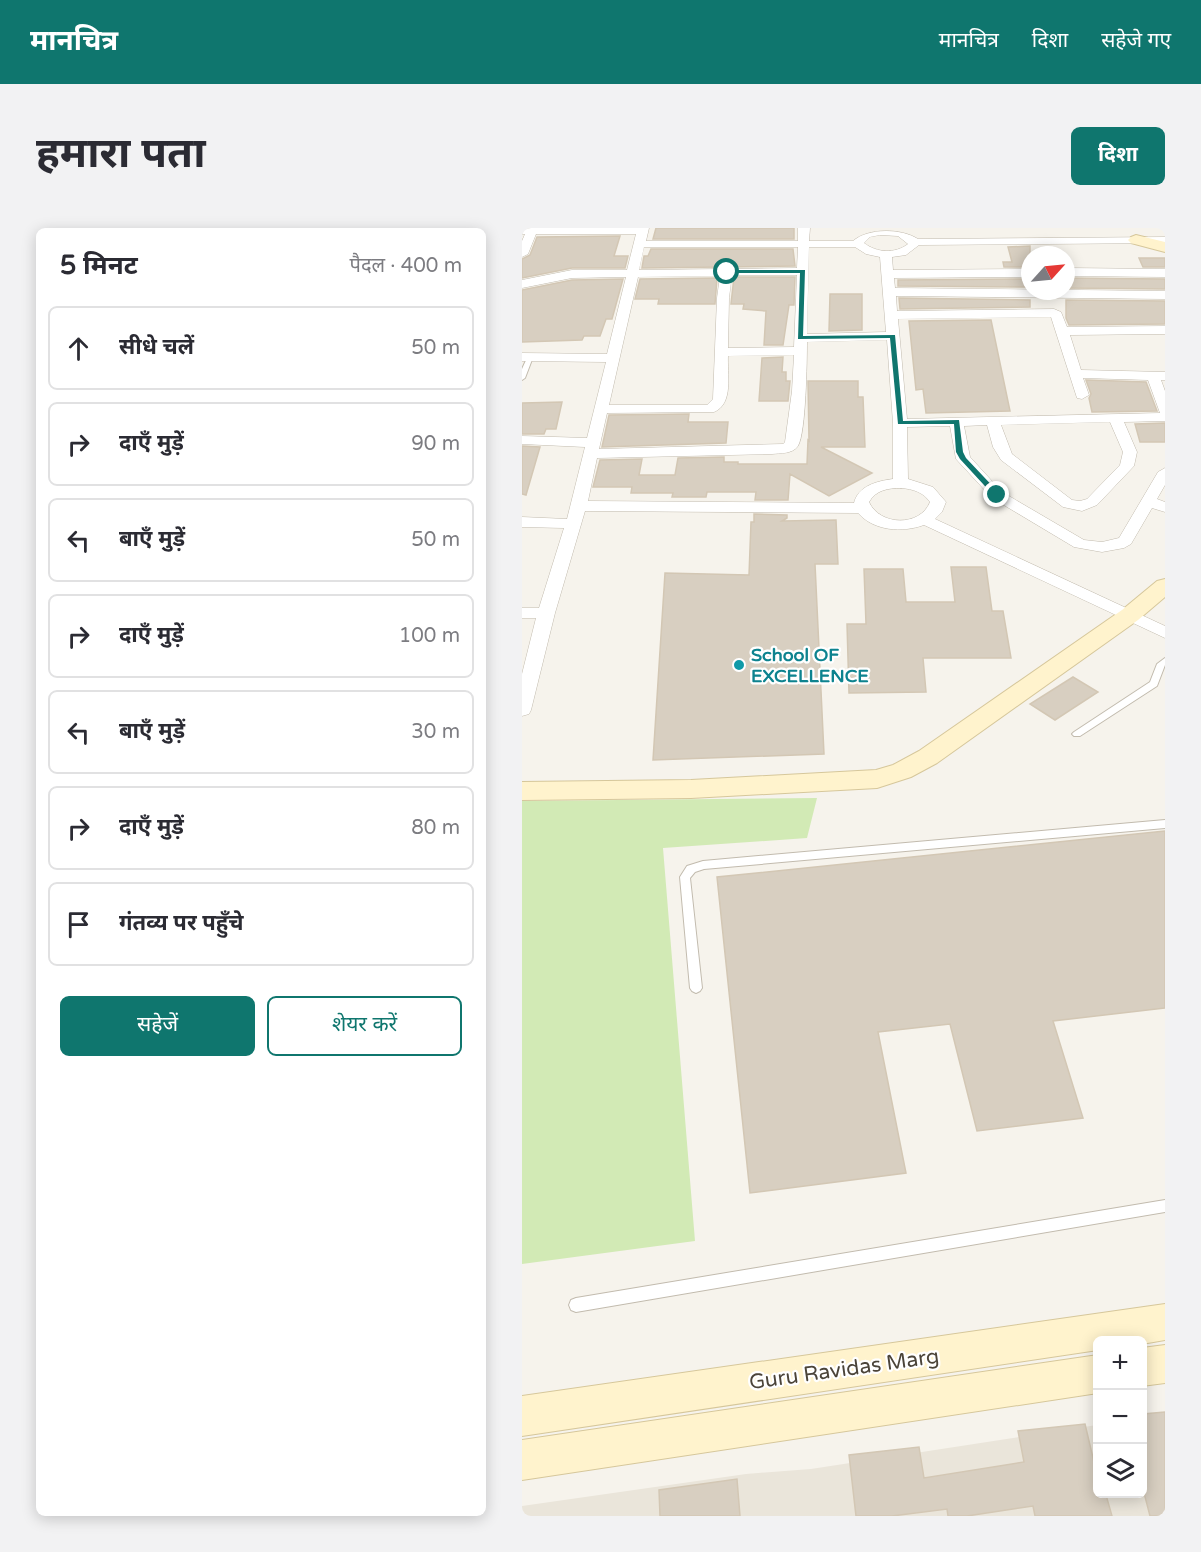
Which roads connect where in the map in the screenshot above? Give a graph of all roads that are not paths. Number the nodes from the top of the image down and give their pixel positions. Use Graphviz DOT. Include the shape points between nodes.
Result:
graph roads {
  1 [pos="724,228"];
  2 [pos="804,228"];
  3 [pos="972,228"];
  4 [pos="529,230"];
  5 [pos="885,230"];
  6 [pos="642,234"];
  7 [pos="1136,240"];
  8 [pos="1165,240"];
  9 [pos="972,241"];
  10 [pos="914,242"];
  11 [pos="722,244"];
  12 [pos="858,244"];
  13 [pos="805,245"];
  14 [pos="1165,247"];
  15 [pos="522,254"];
  16 [pos="886,254"];
  17 [pos="1117,259"];
  18 [pos="633,271"];
  19 [pos="803,271"];
  20 [pos="727,272"];
  21 [pos="1075,272"];
  22 [pos="1084,272"];
  23 [pos="1021,273"];
  24 [pos="1165,273"];
  25 [pos="887,274"];
  26 [pos="522,284"];
  27 [pos="889,292"];
  28 [pos="1116,295"];
  29 [pos="1151,295"];
  30 [pos="1165,295"];
  31 [pos="891,315"];
  32 [pos="1126,321"];
  33 [pos="1161,323"];
  34 [pos="1062,331"];
  35 [pos="893,336"];
  36 [pos="800,344"];
  37 [pos="722,352"];
  38 [pos="526,357"];
  39 [pos="613,358"];
  40 [pos="1075,374"];
  41 [pos="1159,376"];
  42 [pos="522,378"];
  43 [pos="1082,394"];
  44 [pos="600,409"];
  45 [pos="1165,410"];
  46 [pos="1165,417"];
  47 [pos="1115,418"];
  48 [pos="993,421"];
  49 [pos="957,422"];
  50 [pos="900,423"];
  51 [pos="522,440"];
  52 [pos="592,449"];
  53 [pos="1165,472"];
  54 [pos="901,483"];
  55 [pos="1148,501"];
  56 [pos="579,506"];
  57 [pos="1165,507"];
  58 [pos="862,508"];
  59 [pos="925,520"];
  60 [pos="522,522"];
  61 [pos="573,524"];
  62 [pos="1163,592"];
  63 [pos="522,613"];
  64 [pos="546,613"];
  65 [pos="1130,615"];
  66 [pos="1165,633"];
  67 [pos="1165,661"];
  68 [pos="522,710"];
  69 [pos="1077,734"];
  70 [pos="522,791"];
  71 [pos="1165,824"];
  72 [pos="696,988"];
  73 [pos="1165,1206"];
  74 [pos="576,1305"];
  75 [pos="1165,1322"];
  76 [pos="1165,1364"];
  77 [pos="1147,1366"];
  78 [pos="1093,1375"];
  79 [pos="522,1416"];
  80 [pos="522,1460"];
  1 -- 11 [label="street"];
  2 -- 13 [label="street"];
  3 -- 9 [label="street"];
  4 -- 6 [label="street"];
  4 -- 15 [label="street"];
  5 -- 10 [label="street" via="905,234"];
  5 -- 12 [label="street" via="863,236"];
  6 -- 11 [label="street"];
  6 -- 18 [label="street"];
  7 -- 8 [label="street"];
  7 -- 9 [label="street"];
  7 -- 14 [label="street"];
  9 -- 10 [label="street"];
  10 -- 16 [label="street" via="909,249"];
  11 -- 13 [label="street"];
  12 -- 13 [label="street"];
  12 -- 16 [label="street" via="868,251"];
  13 -- 19 [label="street"];
  16 -- 25 [label="street"];
  17 -- 22 [label="street"];
  18 -- 20 [label="street"];
  18 -- 26 [label="street" via="559,275"];
  18 -- 39 [label="street"];
  19 -- 20 [label="street"];
  19 -- 36 [label="street"];
  20 -- 37 [label="street"];
  21 -- 22 [label="street"];
  22 -- 24 [label="street" via="1137,266"];
  23 -- 25 [label="street"];
  25 -- 27 [label="street"];
  27 -- 28 [label="street"];
  27 -- 31 [label="street"];
  28 -- 29 [label="street"];
  28 -- 32 [label="street"];
  29 -- 30 [label="street"];
  29 -- 33 [label="street"];
  31 -- 34 [label="street" via="1050,312 1058,315"];
  31 -- 35 [label="street"];
  32 -- 33 [label="street"];
  32 -- 34 [label="street"];
  34 -- 40 [label="street"];
  35 -- 36 [label="street"];
  35 -- 50 [label="street"];
  36 -- 37 [label="street"];
  36 -- 52 [label="street" via="794,439 787,448"];
  37 -- 44 [label="street" via="720,400 714,407"];
  38 -- 39 [label="street"];
  38 -- 42 [label="lane"];
  39 -- 44 [label="street"];
  40 -- 41 [label="street"];
  40 -- 43 [label="street"];
  41 -- 45 [label="street"];
  44 -- 52 [label="street"];
  46 -- 47 [label="street"];
  47 -- 48 [label="street"];
  47 -- 48 [label="street" via="1130,452 1127,466 1092,502 1076,506 1006,457"];
  48 -- 49 [label="street"];
  49 -- 50 [label="street"];
  49 -- 55 [label="street" via="960,452 997,495 1080,544 1102,547 1125,541"];
  50 -- 54 [label="street"];
  51 -- 52 [label="street"];
  52 -- 56 [label="street"];
  53 -- 55 [label="street"];
  54 -- 58 [label="street" via="869,490 861,502"];
  54 -- 59 [label="street" via="920,486 935,496 937,509"];
  55 -- 57 [label="street"];
  56 -- 58 [label="street"];
  56 -- 61 [label="street"];
  58 -- 59 [label="street" via="873,518 893,524"];
  59 -- 65 [label="street"];
  60 -- 61 [label="street"];
  61 -- 64 [label="street"];
  62 -- 65 [label="street"];
  63 -- 64 [label="street"];
  64 -- 68 [label="street"];
  65 -- 66 [label="street"];
  65 -- 70 [label="street" via="928,757 877,779 691,789"];
  67 -- 69 [label="lane" via="1154,684"];
  71 -- 72 [label="lane" via="691,869 685,877"];
  73 -- 74 [label="lane"];
  75 -- 79 [label="street, Guru Ravidas Marg"];
  76 -- 77 [label="street"];
  78 -- 80 [label="street"];
}
